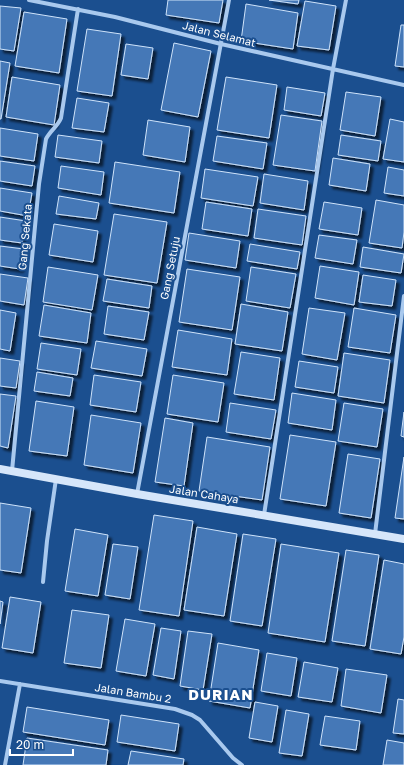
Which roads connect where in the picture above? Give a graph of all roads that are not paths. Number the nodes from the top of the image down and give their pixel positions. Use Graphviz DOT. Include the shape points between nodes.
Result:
graph roads {
  1 [pos="29,0"];
  2 [pos="229,0"];
  3 [pos="346,0"];
  4 [pos="78,9"];
  5 [pos="221,44"];
  6 [pos="333,69"];
  7 [pos="404,85"];
  8 [pos="404,296"];
  9 [pos="0,470"];
  10 [pos="12,472"];
  11 [pos="56,479"];
  12 [pos="137,494"];
  13 [pos="264,516"];
  14 [pos="375,534"];
  15 [pos="404,539"];
  16 [pos="43,582"];
  17 [pos="0,681"];
  18 [pos="20,684"];
  19 [pos="5,765"];
  20 [pos="242,765"];
  1 -- 4 [label="street, Jalan Selamat"];
  2 -- 5 [label="street, Gang Setuju"];
  3 -- 6 [label="street"];
  4 -- 5 [label="street, Jalan Selamat"];
  4 -- 10 [label="street, Gang Sekata" via="61,118 46,139"];
  5 -- 6 [label="street, Jalan Selamat"];
  5 -- 12 [label="street, Gang Setuju"];
  6 -- 7 [label="street, Jalan Selamat"];
  6 -- 13 [label="street"];
  8 -- 14 [label="street"];
  9 -- 10 [label="street, Jalan Cahaya"];
  10 -- 11 [label="street, Jalan Cahaya"];
  11 -- 12 [label="street, Jalan Cahaya"];
  11 -- 16 [label="street"];
  12 -- 13 [label="street, Jalan Cahaya"];
  13 -- 14 [label="street, Jalan Cahaya"];
  14 -- 15 [label="street, Jalan Cahaya"];
  17 -- 18 [label="street, Jalan Bambu 2"];
  18 -- 19 [label="street"];
  18 -- 20 [label="street, Jalan Bambu 2" via="175,709 186,713 200,720"];
}
